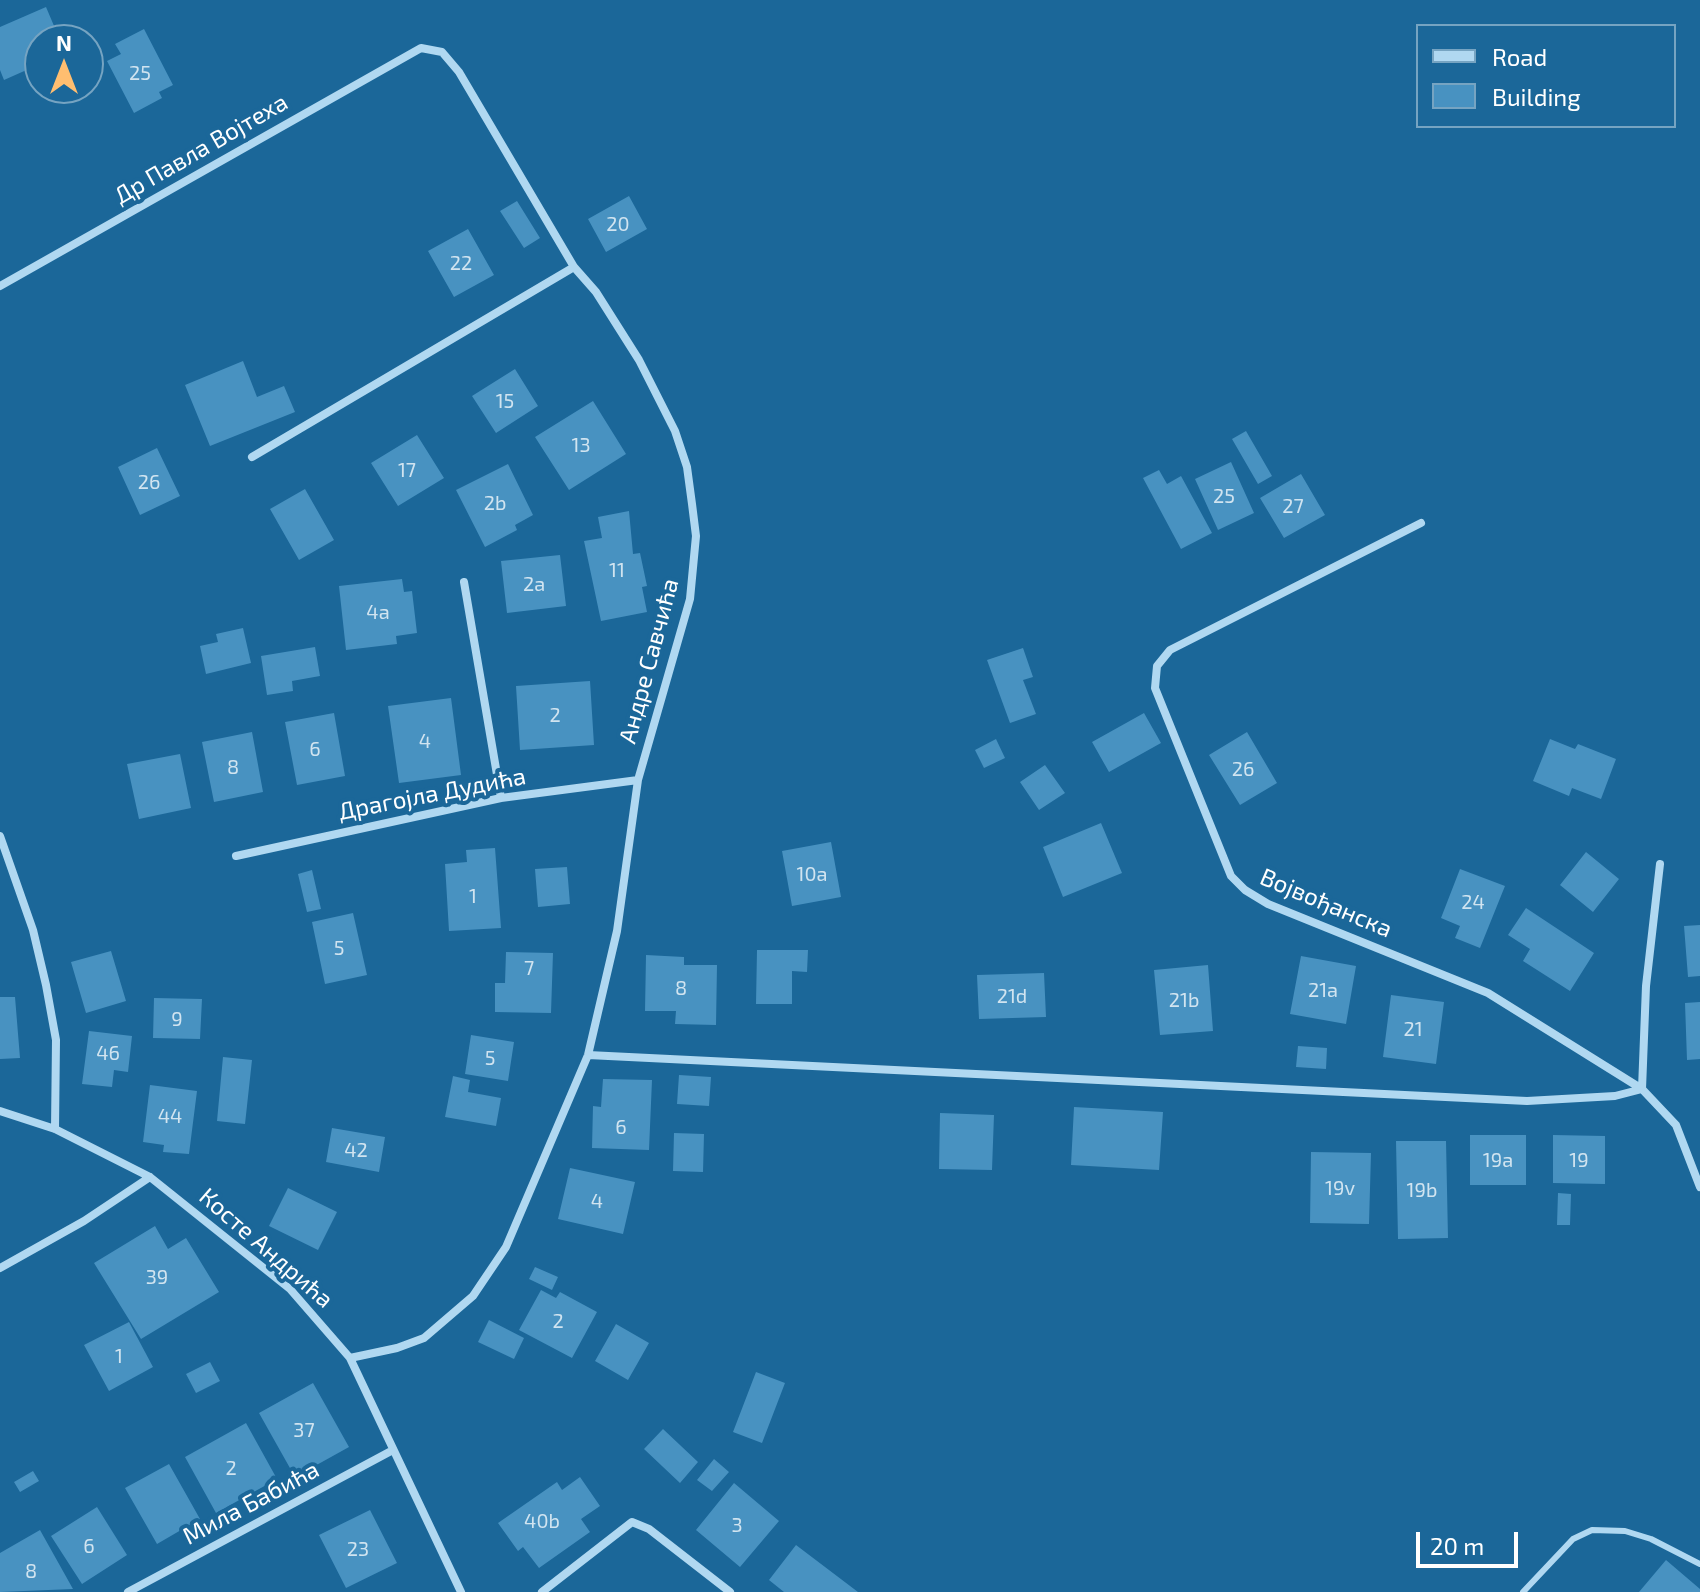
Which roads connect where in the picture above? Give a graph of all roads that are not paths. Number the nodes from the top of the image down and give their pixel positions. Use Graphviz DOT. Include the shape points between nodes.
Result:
graph roads {
  1 [pos="421,48"];
  2 [pos="574,267"];
  3 [pos="0,286"];
  4 [pos="252,457"];
  5 [pos="1421,523"];
  6 [pos="464,582"];
  7 [pos="638,780"];
  8 [pos="501,798"];
  9 [pos="0,836"];
  10 [pos="236,856"];
  11 [pos="1660,864"];
  12 [pos="588,1055"];
  13 [pos="1642,1089"];
  14 [pos="0,1111"];
  15 [pos="55,1129"];
  16 [pos="150,1177"];
  17 [pos="1700,1187"];
  18 [pos="0,1268"];
  19 [pos="350,1358"];
  20 [pos="393,1450"];
  21 [pos="1700,1564"];
  22 [pos="128,1592"];
  23 [pos="461,1592"];
  24 [pos="542,1592"];
  25 [pos="730,1592"];
  26 [pos="1523,1592"];
  1 -- 2 [label="street, Андре Савчића" via="442,52 459,72"];
  1 -- 3 [label="street, Др Павла Војтеха"];
  2 -- 4 [label="street"];
  2 -- 7 [label="street, Андре Савчића" via="639,360 675,431 687,467 696,536 690,599"];
  5 -- 13 [label="street, Војвођанска" via="1170,650 1157,666 1155,688 1231,876 1245,890 1488,993"];
  6 -- 8 [label="street"];
  7 -- 8 [label="street, Драгојла Дудића"];
  7 -- 12 [label="street, Андре Савчића" via="617,931"];
  8 -- 10 [label="street, Драгојла Дудића"];
  9 -- 15 [label="street" via="46,985 56,1040"];
  11 -- 13 [label="street" via="1646,986"];
  12 -- 13 [label="street" via="1527,1101 1582,1100"];
  12 -- 19 [label="street, Андре Савчића" via="506,1247 473,1296 424,1338"];
  13 -- 17 [label="street, Војвођанска" via="1676,1125"];
  14 -- 15 [label="street, Косте Андрића"];
  15 -- 16 [label="street, Косте Андрића"];
  16 -- 18 [label="street"];
  16 -- 19 [label="street, Косте Андрића" via="290,1289"];
  19 -- 20 [label="street, Косте Андрића"];
  20 -- 22 [label="street, Мила Бабића"];
  20 -- 23 [label="street, Косте Андрића"];
  21 -- 26 [label="lane" via="1651,1539 1592,1530 1573,1539"];
  24 -- 25 [label="street" via="632,1522 649,1529"];
}
